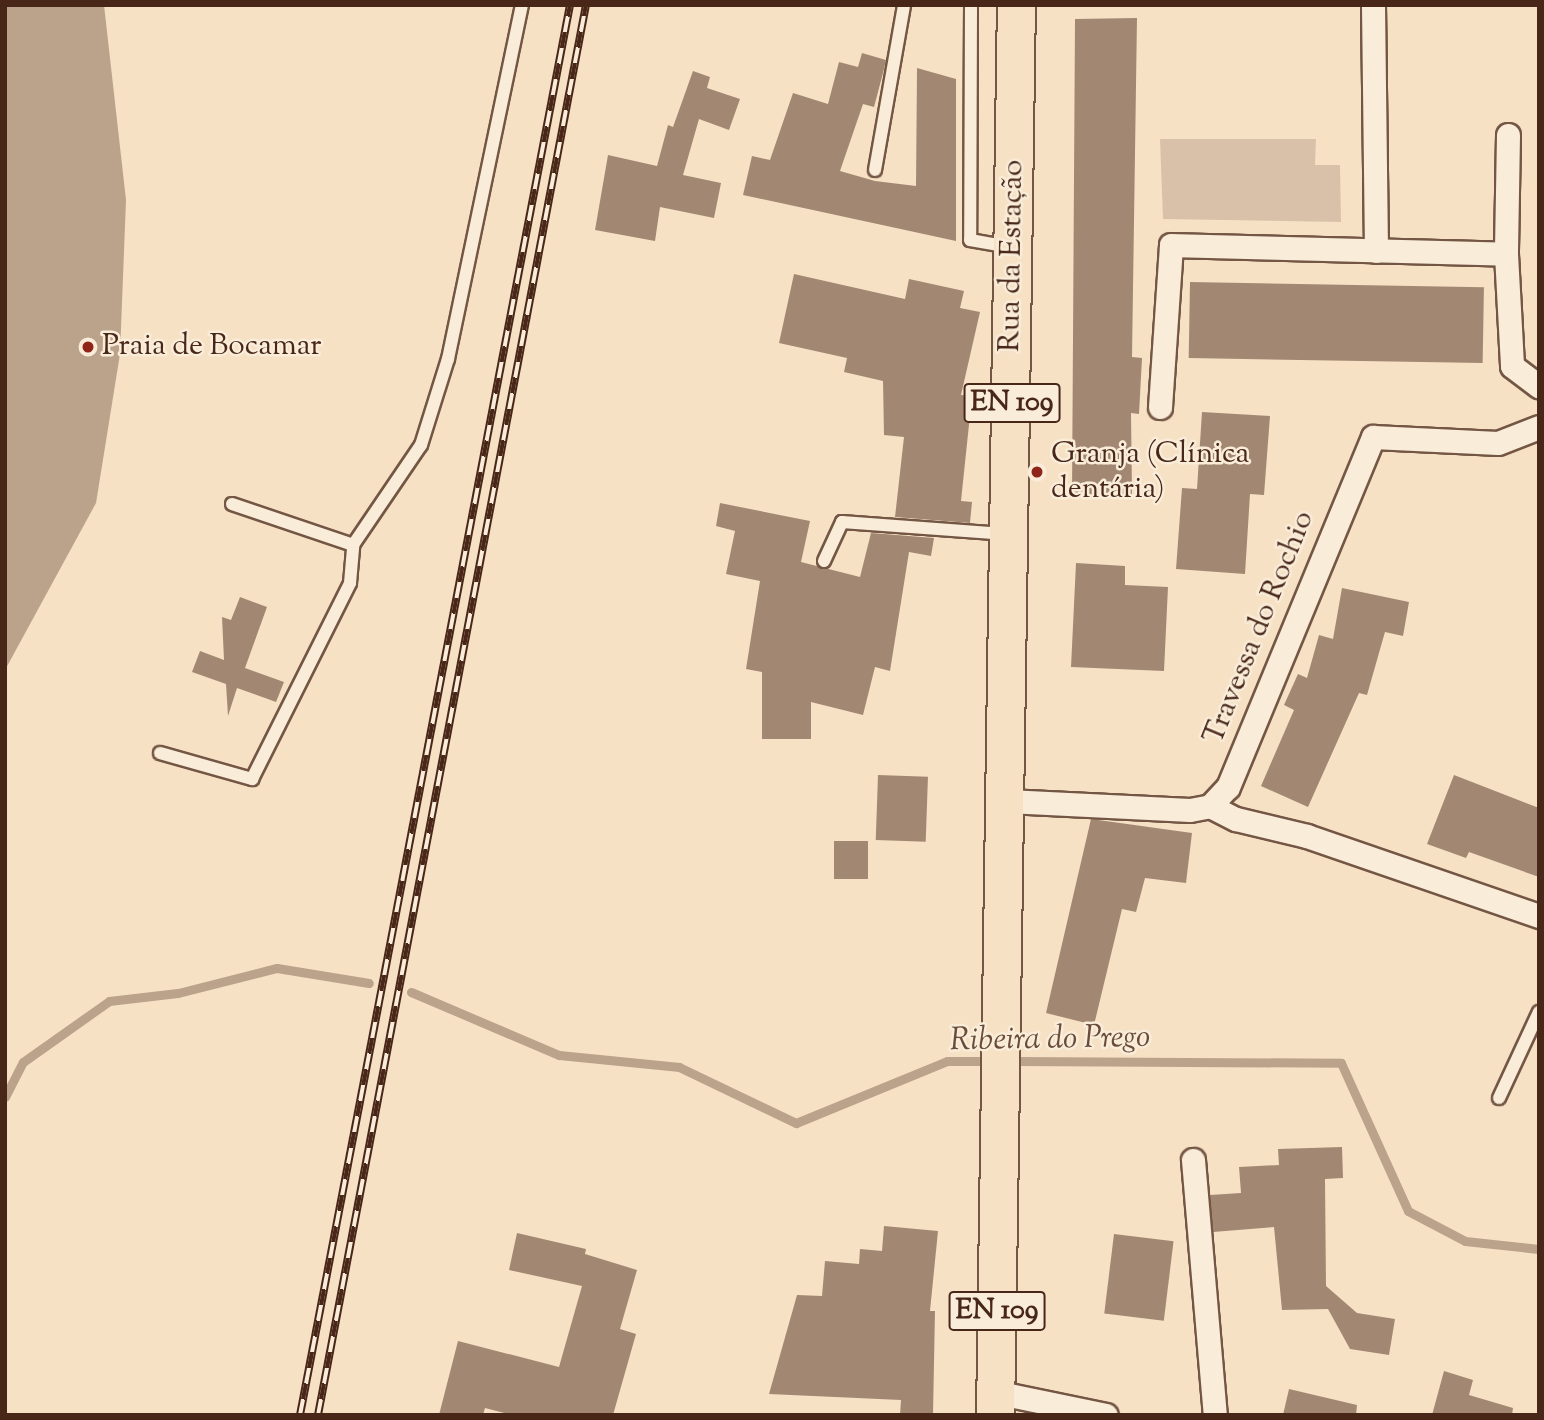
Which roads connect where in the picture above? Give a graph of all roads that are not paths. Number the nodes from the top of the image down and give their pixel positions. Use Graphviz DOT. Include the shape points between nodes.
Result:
graph roads {
  1 [pos="522,5"];
  2 [pos="904,5"];
  3 [pos="971,5"];
  4 [pos="1016,5"];
  5 [pos="1373,5"];
  6 [pos="1508,135"];
  7 [pos="875,170"];
  8 [pos="1014,247"];
  9 [pos="1376,251"];
  10 [pos="1506,254"];
  11 [pos="1539,386"];
  12 [pos="1160,407"];
  13 [pos="1539,427"];
  14 [pos="232,504"];
  15 [pos="1011,534"];
  16 [pos="353,545"];
  17 [pos="824,561"];
  18 [pos="160,752"];
  19 [pos="1007,801"];
  20 [pos="1210,806"];
  21 [pos="1539,916"];
  22 [pos="1539,1012"];
  23 [pos="1499,1098"];
  24 [pos="1193,1160"];
  25 [pos="995,1403"];
  26 [pos="1106,1415"];
  27 [pos="1215,1415"];
  1 -- 16 [label="lane" via="448,359 429,420 421,444"];
  2 -- 7 [label="lane"];
  3 -- 8 [label="lane" via="970,240"];
  4 -- 8 [label="main road, Rua da Estação / EN 109"];
  5 -- 9 [label="street"];
  6 -- 10 [label="street"];
  8 -- 15 [label="main road, Rua da Estação / EN 109"];
  9 -- 10 [label="street"];
  9 -- 12 [label="street" via="1171,245"];
  10 -- 11 [label="street" via="1512,366"];
  13 -- 20 [label="street, Travessa do Rochio" via="1498,443 1373,438 1228,788"];
  14 -- 16 [label="lane"];
  15 -- 17 [label="lane" via="842,522"];
  15 -- 19 [label="main road, Rua da Estação / EN 109"];
  16 -- 18 [label="lane" via="350,583 252,779"];
  19 -- 20 [label="street" via="1190,810"];
  19 -- 25 [label="main road, EN 109"];
  20 -- 21 [label="street" via="1236,820 1307,836"];
  22 -- 23 [label="lane"];
  24 -- 27 [label="street"];
  25 -- 26 [label="street"];
}
